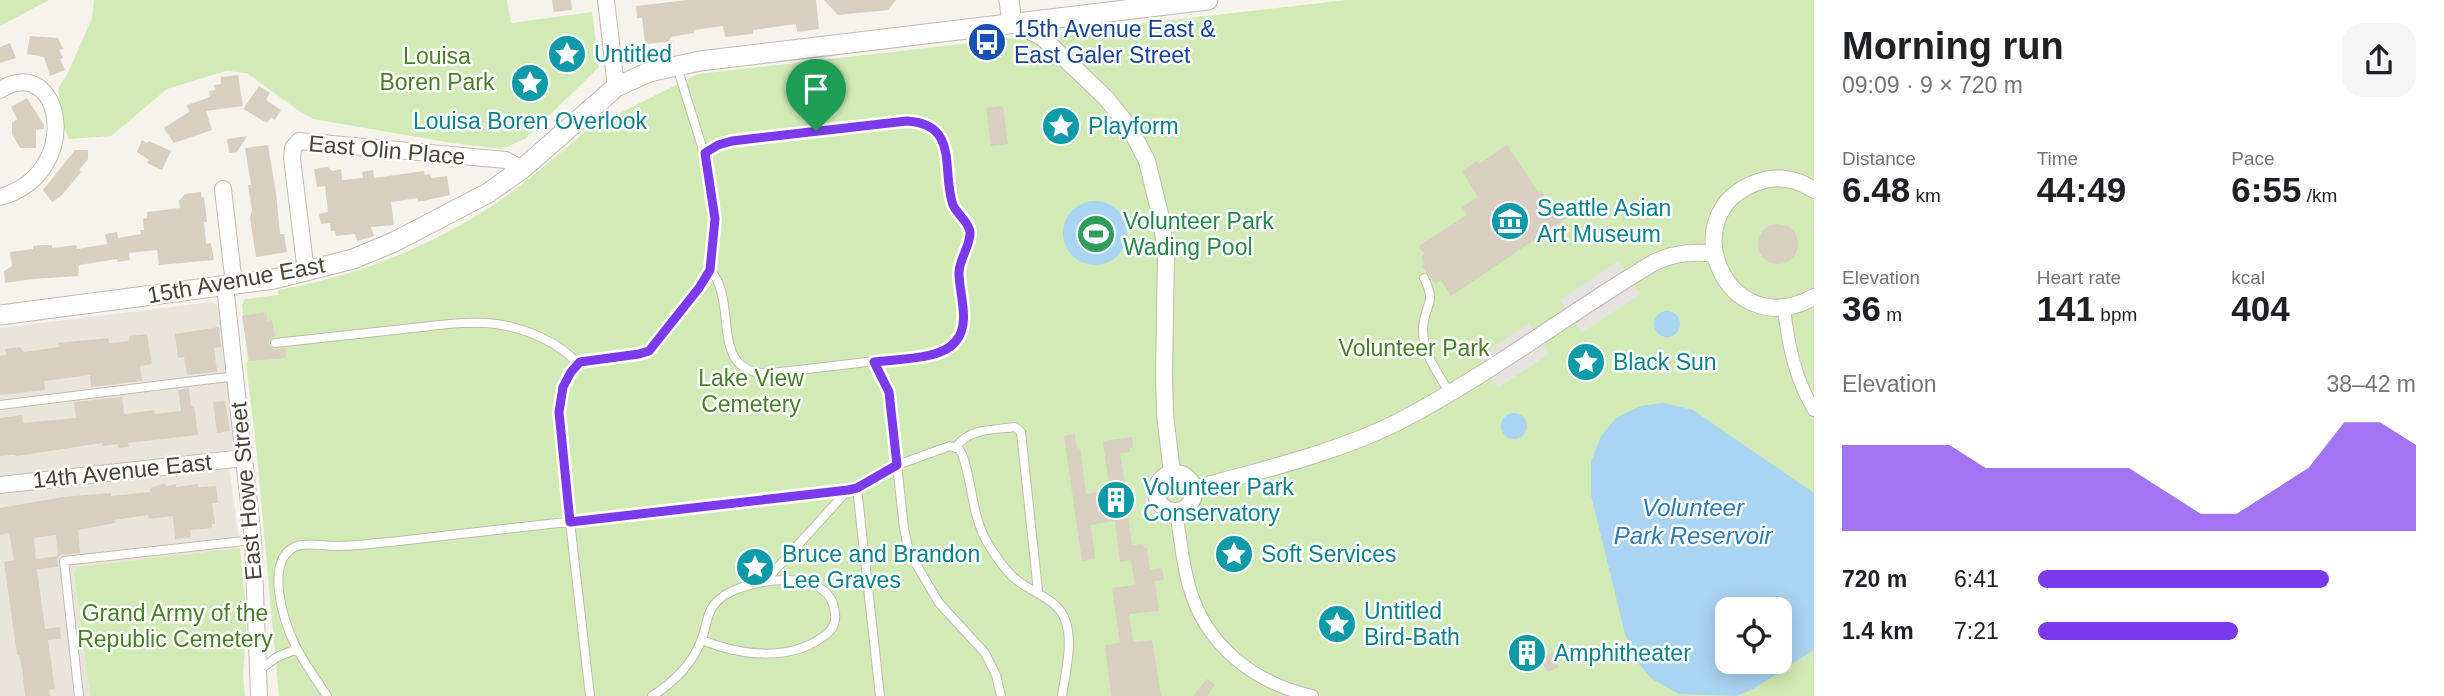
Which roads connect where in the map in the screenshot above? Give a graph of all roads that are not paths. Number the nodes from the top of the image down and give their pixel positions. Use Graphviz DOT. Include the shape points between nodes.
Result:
graph roads {
  1 [pos="606,0"];
  2 [pos="1009,0"];
  3 [pos="1208,0"];
  4 [pos="1012,23"];
  5 [pos="676,65"];
  6 [pos="616,87"];
  7 [pos="0,90"];
  8 [pos="705,153"];
  9 [pos="522,170"];
  10 [pos="223,188"];
  11 [pos="1814,190"];
  12 [pos="0,197"];
  13 [pos="1714,254"];
  14 [pos="710,270"];
  15 [pos="306,272"];
  16 [pos="1424,278"];
  17 [pos="230,285"];
  18 [pos="1814,297"];
  19 [pos="1784,308"];
  20 [pos="0,315"];
  21 [pos="275,343"];
  22 [pos="874,362"];
  23 [pos="578,364"];
  24 [pos="236,376"];
  25 [pos="1450,393"];
  26 [pos="0,405"];
  27 [pos="1814,410"];
  28 [pos="957,447"];
  29 [pos="244,458"];
  30 [pos="897,465"];
  31 [pos="1172,473"];
  32 [pos="0,485"];
  33 [pos="857,488"];
  34 [pos="1194,489"];
  35 [pos="848,490"];
  36 [pos="1176,511"];
  37 [pos="570,522"];
  38 [pos="253,540"];
  39 [pos="766,580"];
  40 [pos="1038,591"];
  41 [pos="702,640"];
  42 [pos="296,649"];
  43 [pos="258,671"];
  44 [pos="671,683"];
  45 [pos="79,696"];
  46 [pos="259,696"];
  47 [pos="327,696"];
  48 [pos="590,696"];
  49 [pos="652,696"];
  50 [pos="673,696"];
  51 [pos="880,696"];
  52 [pos="1001,696"];
  53 [pos="1062,696"];
  54 [pos="1312,696"];
  1 -- 6 [label="street"];
  2 -- 4 [label="street"];
  3 -- 4 [label="street, 15th Avenue East"];
  4 -- 5 [label="street, 15th Avenue East"];
  4 -- 31 [label="street" via="1042,37 1106,98 1130,128 1147,161 1166,255 1165,414"];
  5 -- 6 [label="street, 15th Avenue East"];
  5 -- 8 [label="lane"];
  6 -- 9 [label="street, 15th Avenue East"];
  7 -- 12 [label="street" via="20,81 36,85 51,104 56,125 50,157 38,175 21,189"];
  8 -- 14 [label="lane" via="715,219"];
  8 -- 22 [label="lane" via="732,141 899,122 920,123 940,135 953,204 970,231 959,269 963,326 958,340 940,353"];
  9 -- 15 [label="street, 15th Avenue East" via="394,242"];
  9 -- 15 [label="street, East Olin Place" via="506,160 299,141 292,158"];
  10 -- 17 [label="street, East Howe Street"];
  11 -- 13 [label="street" via="1785,179 1763,180 1744,188 1727,203 1717,222"];
  13 -- 19 [label="street" via="1726,283 1741,297 1760,306"];
  13 -- 25 [label="street" via="1694,252 1653,263"];
  14 -- 22 [label="lane" via="722,291 731,351 746,369 764,373"];
  14 -- 23 [label="lane" via="649,351"];
  15 -- 17 [label="street, 15th Avenue East"];
  16 -- 25 [label="lane" via="1431,299 1423,323 1427,356"];
  17 -- 20 [label="street, 15th Avenue East"];
  17 -- 24 [label="street, East Howe Street"];
  18 -- 19 [label="street"];
  19 -- 27 [label="street" via="1793,362"];
  21 -- 23 [label="lane" via="489,323 543,339"];
  22 -- 30 [label="lane" via="889,392"];
  23 -- 37 [label="lane" via="563,387 559,405"];
  24 -- 26 [label="lane"];
  24 -- 29 [label="street, East Howe Street"];
  25 -- 34 [label="street" via="1395,423 1326,451"];
  28 -- 30 [label="lane" via="938,449"];
  28 -- 40 [label="lane" via="987,542 1014,578"];
  28 -- 40 [label="lane" via="975,433 1015,428 1021,432"];
  29 -- 32 [label="street, 14th Avenue East"];
  29 -- 38 [label="street, East Howe Street"];
  30 -- 33 [label="lane"];
  30 -- 52 [label="lane" via="909,552 939,603 985,653"];
  31 -- 34 [label="street" via="1184,475"];
  31 -- 36 [label="street" via="1161,479 1157,497 1164,507"];
  33 -- 35 [label="lane"];
  33 -- 51 [label="lane"];
  34 -- 36 [label="street" via="1188,506"];
  35 -- 37 [label="lane"];
  35 -- 39 [label="lane"];
  36 -- 54 [label="street" via="1190,588 1212,634 1234,659 1262,678"];
  37 -- 42 [label="lane" via="350,546 296,547 284,555 279,574 284,615"];
  37 -- 48 [label="lane"];
  38 -- 43 [label="street, East Howe Street"];
  38 -- 45 [label="lane" via="64,561"];
  39 -- 41 [label="lane" via="746,584 717,601"];
  39 -- 41 [label="lane" via="803,582 821,589 835,607 832,628 808,645 775,653 735,651"];
  40 -- 53 [label="lane" via="1054,603 1067,624 1069,647"];
  41 -- 44 [label="lane"];
  42 -- 43 [label="lane"];
  42 -- 47 [label="lane"];
  43 -- 46 [label="street, East Howe Street"];
  44 -- 49 [label="lane"];
  44 -- 50 [label="lane"];
}
